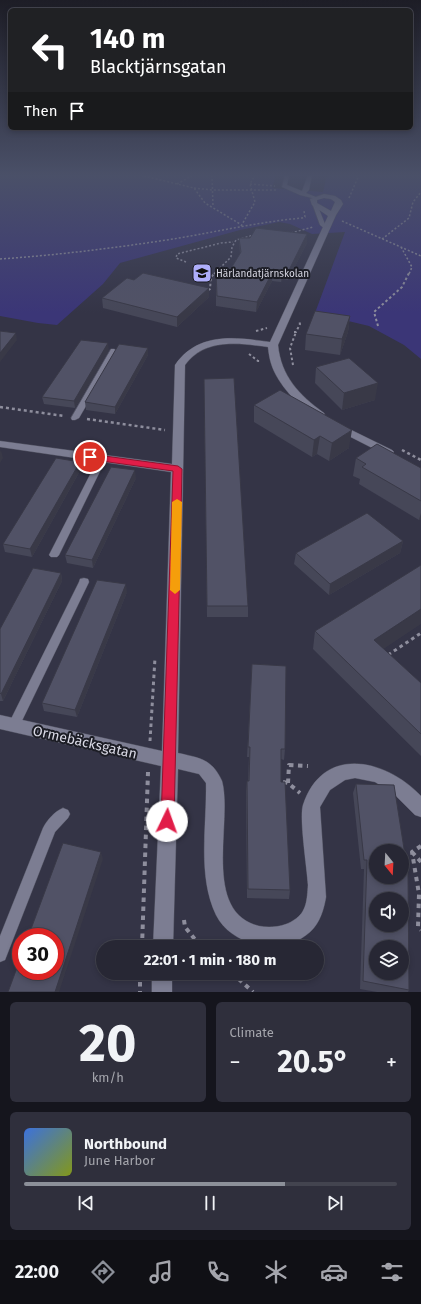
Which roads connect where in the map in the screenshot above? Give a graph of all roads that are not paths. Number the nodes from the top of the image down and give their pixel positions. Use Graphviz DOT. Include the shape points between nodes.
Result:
graph roads {
  1 [pos="323,221"];
  2 [pos="328,221"];
  3 [pos="325,226"];
  4 [pos="273,345"];
  5 [pos="114,351"];
  6 [pos="75,418"];
  7 [pos="0,444"];
  8 [pos="400,454"];
  9 [pos="102,459"];
  10 [pos="178,469"];
  11 [pos="54,555"];
  12 [pos="84,582"];
  13 [pos="7,724"];
  14 [pos="170,759"];
  15 [pos="421,809"];
  16 [pos="63,814"];
  17 [pos="163,940"];
  18 [pos="0,955"];
  19 [pos="162,980"];
  20 [pos="162,992"];
  1 -- 3 [label="lane"];
  2 -- 3 [label="street"];
  3 -- 4 [label="street"];
  4 -- 8 [label="street" via="273,357 283,379 299,400 328,420"];
  4 -- 10 [label="street" via="215,342 197,348 184,358 179,374"];
  5 -- 6 [label="lane"];
  7 -- 9 [label="street"];
  9 -- 10 [label="street"];
  9 -- 11 [label="lane"];
  10 -- 14 [label="street"];
  12 -- 13 [label="lane"];
  13 -- 14 [label="street, Ormebäcksgatan"];
  14 -- 15 [label="street, Ormebäcksgatan" via="205,769 211,775 214,783 218,895 232,923 246,932 263,938 277,938 302,927 310,919 315,907 312,804 314,797 328,780 343,772 368,772 392,782"];
  14 -- 17 [label="street"];
  16 -- 18 [label="lane" via="50,828"];
  19 -- 20 [label="street"];
}
